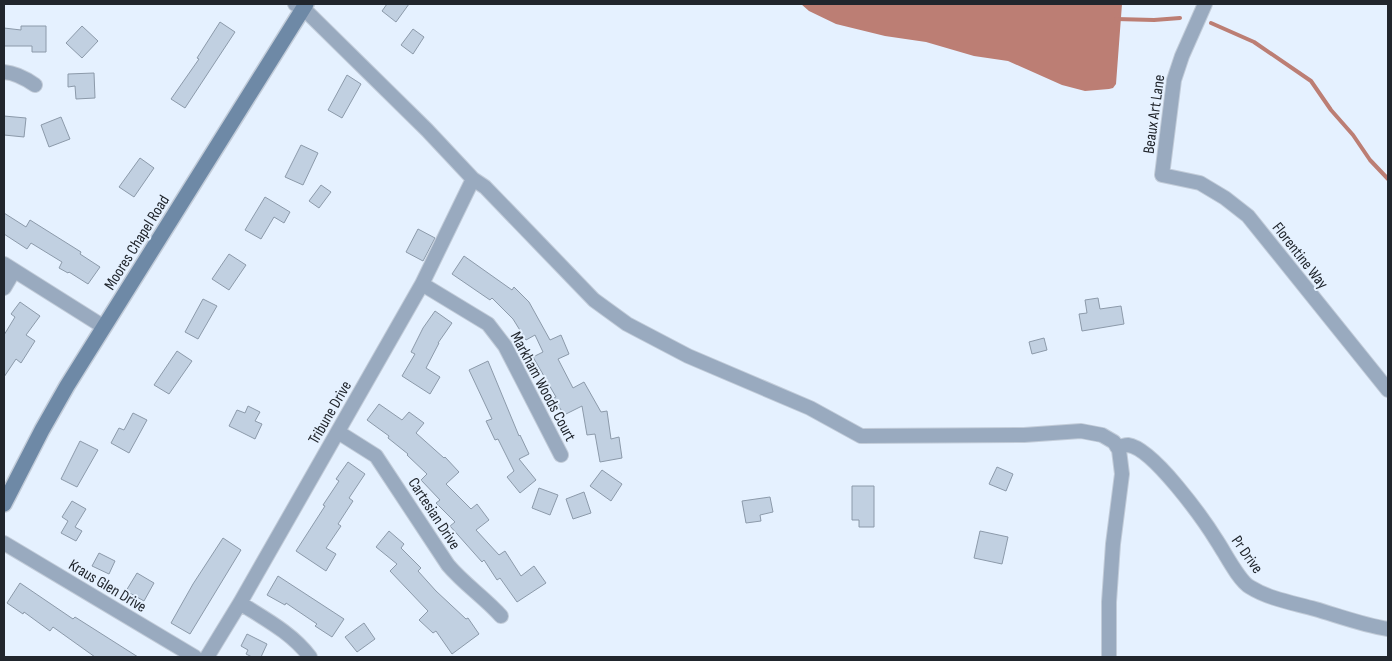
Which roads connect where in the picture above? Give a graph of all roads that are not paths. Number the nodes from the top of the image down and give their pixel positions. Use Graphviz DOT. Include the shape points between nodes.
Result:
graph roads {
  1 [pos="1206,4"];
  2 [pos="301,5"];
  3 [pos="4,72"];
  4 [pos="35,85"];
  5 [pos="1162,174"];
  6 [pos="473,179"];
  7 [pos="9,267"];
  8 [pos="422,284"];
  9 [pos="4,288"];
  10 [pos="104,327"];
  11 [pos="1388,390"];
  12 [pos="338,432"];
  13 [pos="1117,447"];
  14 [pos="561,455"];
  15 [pos="4,504"];
  16 [pos="4,543"];
  17 [pos="240,603"];
  18 [pos="501,616"];
  19 [pos="1388,629"];
  20 [pos="195,657"];
  21 [pos="207,657"];
  22 [pos="310,657"];
  23 [pos="1108,657"];
  1 -- 5 [label="street, Beaux Art Lane" via="1174,80"];
  2 -- 6 [label="street"];
  2 -- 10 [label="main road, Moores Chapel Road"];
  3 -- 4 [label="street" via="26,78"];
  5 -- 11 [label="street, Florentine Way" via="1200,183 1248,216"];
  6 -- 8 [label="street, Tribune Drive"];
  6 -- 13 [label="street" via="485,187 594,300 627,324 688,356 810,408 861,436 1024,435 1081,431 1102,435"];
  7 -- 9 [label="street"];
  7 -- 10 [label="street"];
  8 -- 12 [label="street, Tribune Drive"];
  8 -- 14 [label="street, Markham Woods Court" via="488,324 495,332"];
  10 -- 15 [label="main road, Moores Chapel Road" via="42,430"];
  12 -- 17 [label="street, Tribune Drive"];
  12 -- 18 [label="street, Cartesian Drive" via="376,456 448,565"];
  13 -- 19 [label="street, Pr Drive" via="1128,445 1143,452 1168,475 1248,587 1274,598"];
  13 -- 23 [label="street" via="1122,474 1113,544"];
  16 -- 20 [label="street, Kraus Glen Drive"];
  17 -- 21 [label="street, Tribune Drive"];
  17 -- 22 [label="street" via="283,630"];
}
